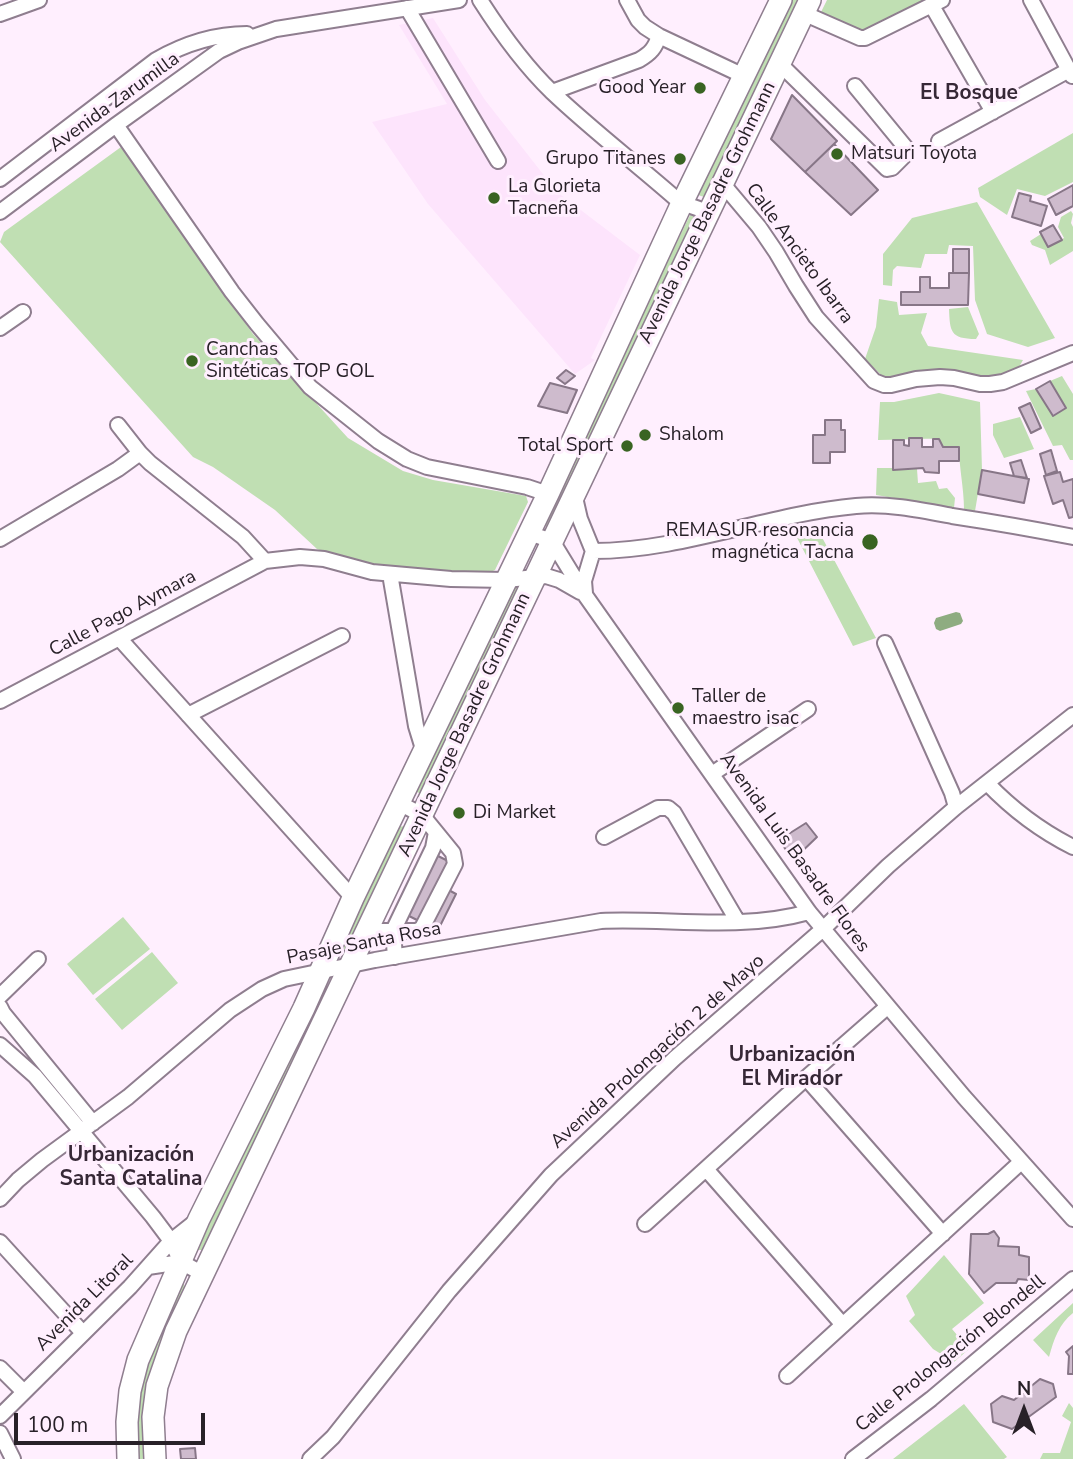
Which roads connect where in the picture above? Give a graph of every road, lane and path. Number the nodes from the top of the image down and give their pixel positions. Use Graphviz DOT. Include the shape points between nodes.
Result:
graph roads {
  1 [pos="39,0"];
  2 [pos="459,0"];
  3 [pos="480,0"];
  4 [pos="627,0"];
  5 [pos="781,0"];
  6 [pos="1031,0"];
  7 [pos="937,3"];
  8 [pos="807,7"];
  9 [pos="407,8"];
  10 [pos="0,14"];
  11 [pos="259,34"];
  12 [pos="659,36"];
  13 [pos="779,63"];
  14 [pos="1071,74"];
  15 [pos="744,76"];
  16 [pos="855,86"];
  17 [pos="552,92"];
  18 [pos="993,112"];
  19 [pos="116,125"];
  20 [pos="939,141"];
  21 [pos="498,161"];
  22 [pos="0,179"];
  23 [pos="722,183"];
  24 [pos="682,203"];
  25 [pos="0,212"];
  26 [pos="708,212"];
  27 [pos="23,312"];
  28 [pos="0,328"];
  29 [pos="1073,354"];
  30 [pos="118,425"];
  31 [pos="140,453"];
  32 [pos="548,494"];
  33 [pos="574,494"];
  34 [pos="529,533"];
  35 [pos="1073,537"];
  36 [pos="0,540"];
  37 [pos="552,541"];
  38 [pos="593,551"];
  39 [pos="265,561"];
  40 [pos="390,574"];
  41 [pos="534,577"];
  42 [pos="506,580"];
  43 [pos="585,595"];
  44 [pos="342,636"];
  45 [pos="119,638"];
  46 [pos="885,643"];
  47 [pos="0,701"];
  48 [pos="808,709"];
  49 [pos="188,715"];
  50 [pos="1073,715"];
  51 [pos="424,752"];
  52 [pos="712,774"];
  53 [pos="987,782"];
  54 [pos="399,803"];
  55 [pos="956,807"];
  56 [pos="422,815"];
  57 [pos="436,832"];
  58 [pos="604,837"];
  59 [pos="1073,847"];
  60 [pos="353,898"];
  61 [pos="809,912"];
  62 [pos="738,922"];
  63 [pos="823,929"];
  64 [pos="393,930"];
  65 [pos="367,931"];
  66 [pos="395,957"];
  67 [pos="38,959"];
  68 [pos="351,965"];
  69 [pos="319,972"];
  70 [pos="0,996"];
  71 [pos="0,1007"];
  72 [pos="887,1007"];
  73 [pos="0,1045"];
  74 [pos="806,1078"];
  75 [pos="87,1128"];
  76 [pos="1021,1162"];
  77 [pos="706,1169"];
  78 [pos="0,1199"];
  79 [pos="199,1219"];
  80 [pos="1073,1219"];
  81 [pos="645,1224"];
  82 [pos="943,1234"];
  83 [pos="171,1241"];
  84 [pos="0,1242"];
  85 [pos="181,1262"];
  86 [pos="148,1267"];
  87 [pos="204,1274"];
  88 [pos="1073,1279"];
  89 [pos="843,1325"];
  90 [pos="83,1333"];
  91 [pos="0,1368"];
  92 [pos="787,1376"];
  93 [pos="24,1392"];
  94 [pos="0,1416"];
  95 [pos="0,1433"];
  96 [pos="13,1459"];
  97 [pos="128,1459"];
  98 [pos="155,1459"];
  99 [pos="310,1459"];
  100 [pos="853,1459"];
  1 -- 10 [label="street"];
  2 -- 9 [label="street, Avenida Zarumilla"];
  3 -- 17 [label="street" via="520,57"];
  4 -- 12 [label="street" via="638,20"];
  5 -- 15 [label="highway, Avenida Jorge Basadre Grohmann"];
  6 -- 14 [label="street"];
  7 -- 8 [label="street" via="862,38"];
  7 -- 18 [label="street"];
  8 -- 13 [label="highway, Avenida Jorge Basadre Grohmann"];
  9 -- 11 [label="street, Avenida Zarumilla"];
  9 -- 21 [label="street"];
  11 -- 19 [label="street, Avenida Zarumilla" via="219,51"];
  11 -- 22 [label="street, Avenida Zarumilla" via="213,37 156,60"];
  12 -- 15 [label="street"];
  12 -- 17 [label="street" via="650,54 639,60"];
  13 -- 16 [label="street" via="887,169 892,168 906,148"];
  13 -- 23 [label="highway, Avenida Jorge Basadre Grohmann"];
  14 -- 18 [label="street"];
  15 -- 24 [label="highway, Avenida Jorge Basadre Grohmann"];
  17 -- 24 [label="street"];
  18 -- 20 [label="street"];
  19 -- 25 [label="street, Avenida Zarumilla"];
  19 -- 32 [label="street" via="232,292 318,394 407,459"];
  23 -- 26 [label="highway, Avenida Jorge Basadre Grohmann"];
  23 -- 29 [label="street, Calle Ancieto Ibarra" via="776,252 816,317 874,381 891,385 940,377 990,384"];
  24 -- 26 [label="street"];
  24 -- 32 [label="highway, Avenida Jorge Basadre Grohmann"];
  26 -- 33 [label="highway, Avenida Jorge Basadre Grohmann"];
  27 -- 28 [label="street"];
  30 -- 31 [label="street"];
  31 -- 36 [label="street"];
  31 -- 39 [label="street" via="243,537"];
  32 -- 34 [label="highway, Avenida Jorge Basadre Grohmann"];
  33 -- 37 [label="highway, Avenida Jorge Basadre Grohmann"];
  33 -- 38 [label="street"];
  34 -- 37 [label="street"];
  34 -- 42 [label="highway, Avenida Jorge Basadre Grohmann"];
  35 -- 38 [label="street" via="882,505 796,516 650,547"];
  37 -- 41 [label="highway, Avenida Jorge Basadre Grohmann"];
  37 -- 43 [label="street, Avenida Luis Basadre Flores"];
  38 -- 43 [label="street"];
  39 -- 40 [label="street" via="324,559"];
  39 -- 45 [label="street, Calle Pago Aymara"];
  40 -- 42 [label="street"];
  40 -- 51 [label="street"];
  41 -- 42 [label="street"];
  41 -- 43 [label="street" via="559,580"];
  41 -- 56 [label="highway, Avenida Jorge Basadre Grohmann"];
  42 -- 51 [label="highway, Avenida Jorge Basadre Grohmann"];
  43 -- 52 [label="street, Avenida Luis Basadre Flores"];
  44 -- 49 [label="street"];
  45 -- 47 [label="street, Calle Pago Aymara"];
  45 -- 49 [label="street"];
  46 -- 55 [label="street"];
  48 -- 52 [label="street"];
  49 -- 60 [label="street"];
  50 -- 53 [label="street, Avenida Prolongación 2 de Mayo"];
  51 -- 54 [label="highway, Avenida Jorge Basadre Grohmann"];
  52 -- 61 [label="street, Avenida Luis Basadre Flores"];
  53 -- 55 [label="street, Avenida Prolongación 2 de Mayo"];
  53 -- 59 [label="street" via="1027,819"];
  54 -- 56 [label="street"];
  54 -- 60 [label="highway, Avenida Jorge Basadre Grohmann"];
  55 -- 63 [label="street, Avenida Prolongación 2 de Mayo"];
  56 -- 57 [label="street"];
  56 -- 65 [label="highway, Avenida Jorge Basadre Grohmann"];
  57 -- 64 [label="street" via="433,848"];
  57 -- 64 [label="street" via="453,853 455,864 422,928"];
  58 -- 62 [label="street" via="658,807 668,808"];
  60 -- 69 [label="highway, Avenida Jorge Basadre Grohmann"];
  61 -- 62 [label="street, Pasaje Santa Rosa" via="785,919"];
  61 -- 63 [label="street, Avenida Luis Basadre Flores"];
  62 -- 66 [label="street, Pasaje Santa Rosa" via="601,921"];
  63 -- 72 [label="street, Avenida Luis Basadre Flores"];
  63 -- 99 [label="street, Avenida Prolongación 2 de Mayo" via="674,1058 551,1175"];
  64 -- 65 [label="street"];
  64 -- 66 [label="street"];
  65 -- 68 [label="highway, Avenida Jorge Basadre Grohmann"];
  66 -- 68 [label="street, Pasaje Santa Rosa"];
  67 -- 70 [label="street"];
  68 -- 69 [label="street, Pasaje Santa Rosa"];
  68 -- 87 [label="highway, Avenida Jorge Basadre Grohmann"];
  69 -- 75 [label="street, Pasaje Santa Rosa" via="284,979 230,1010"];
  69 -- 79 [label="highway, Avenida Jorge Basadre Grohmann"];
  71 -- 75 [label="street"];
  72 -- 74 [label="street"];
  72 -- 76 [label="street, Avenida Luis Basadre Flores"];
  73 -- 75 [label="street"];
  74 -- 77 [label="street"];
  74 -- 82 [label="street"];
  75 -- 78 [label="street, Pasaje Santa Rosa" via="41,1160"];
  75 -- 83 [label="street"];
  76 -- 80 [label="street, Avenida Luis Basadre Flores"];
  76 -- 82 [label="street"];
  77 -- 81 [label="street"];
  77 -- 89 [label="street"];
  79 -- 83 [label="street, Avenida Litoral"];
  79 -- 85 [label="highway, Avenida Jorge Basadre Grohmann"];
  82 -- 89 [label="street"];
  83 -- 85 [label="street"];
  83 -- 86 [label="street, Avenida Litoral"];
  84 -- 90 [label="street"];
  85 -- 86 [label="street"];
  85 -- 87 [label="street"];
  85 -- 97 [label="highway, Avenida Jorge Basadre Grohmann" via="138,1360 130,1391"];
  86 -- 90 [label="street, Avenida Litoral"];
  87 -- 98 [label="highway, Avenida Jorge Basadre Grohmann" via="176,1331 157,1386"];
  88 -- 100 [label="street, Calle Prolongación Blondell" via="932,1399"];
  89 -- 92 [label="street"];
  90 -- 93 [label="street, Avenida Litoral"];
  91 -- 93 [label="street"];
  93 -- 94 [label="street, Avenida Litoral"];
  95 -- 96 [label="street"];
}
